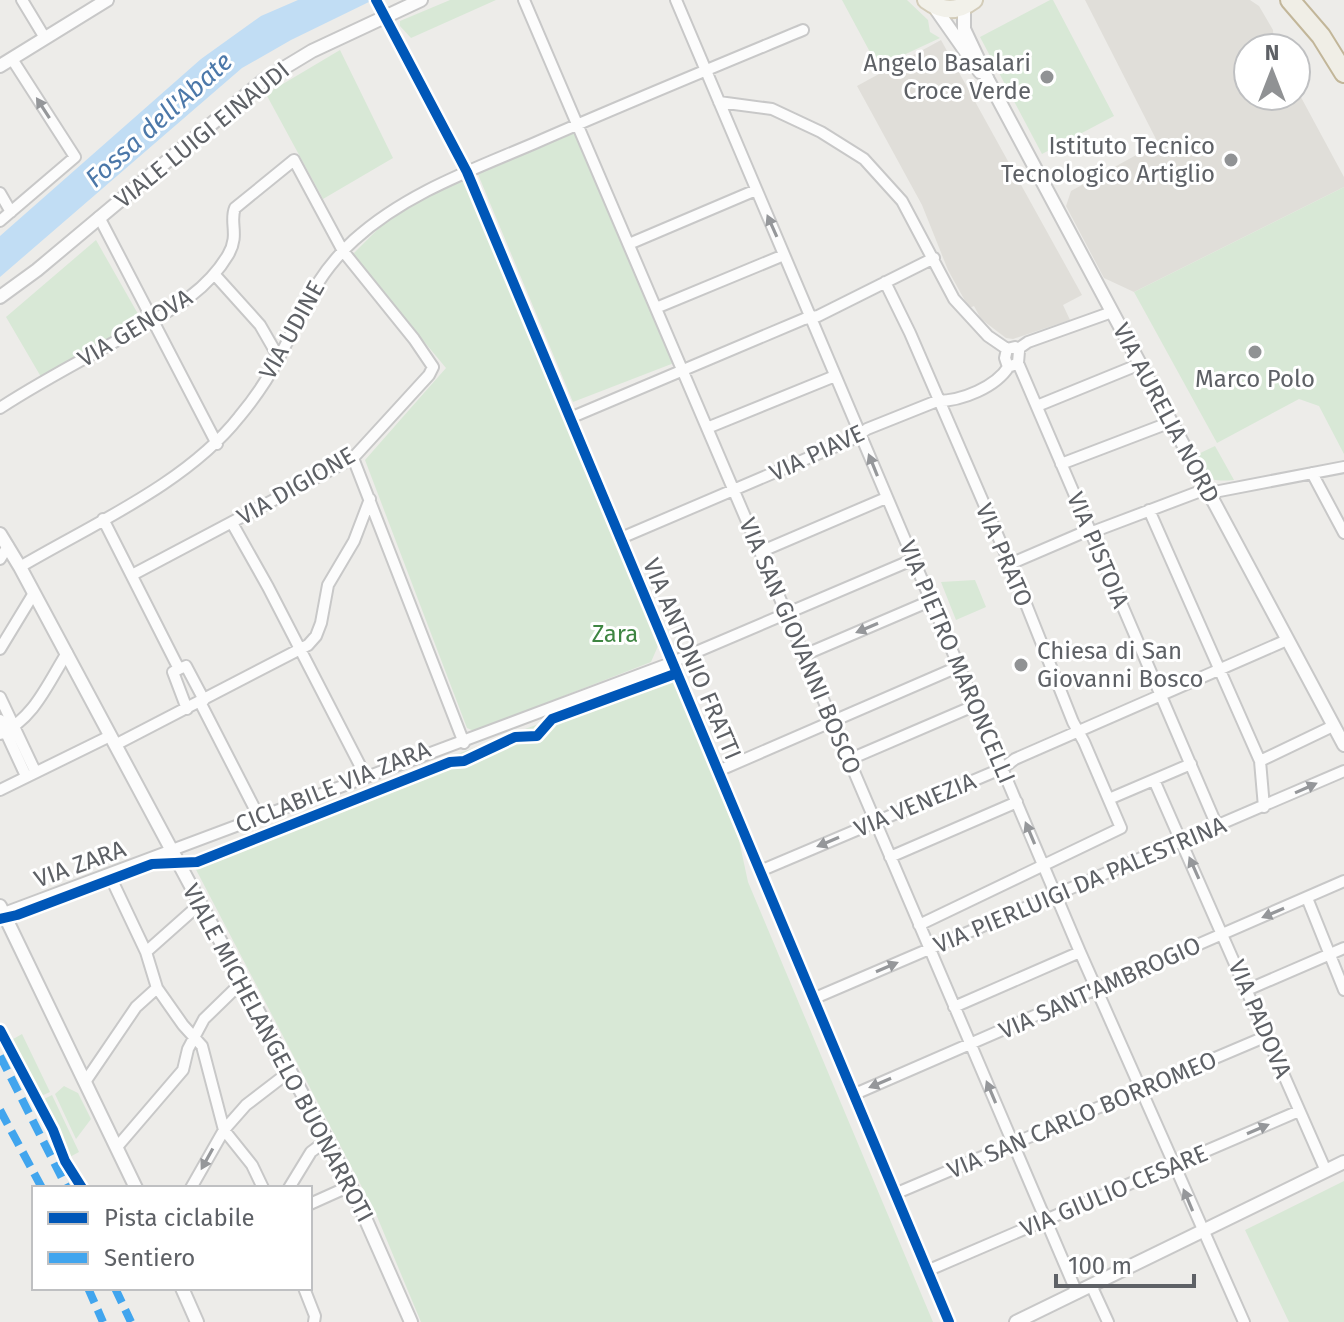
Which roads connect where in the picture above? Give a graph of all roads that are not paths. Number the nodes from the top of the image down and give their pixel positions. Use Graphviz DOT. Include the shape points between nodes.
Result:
graph roads {
  1 [pos="22,0"];
  2 [pos="107,0"];
  3 [pos="421,0"];
  4 [pos="524,0"];
  5 [pos="676,0"];
  6 [pos="1290,0"];
  7 [pos="1304,0"];
  8 [pos="377,3"];
  9 [pos="929,3"];
  10 [pos="969,3"];
  11 [pos="385,17"];
  12 [pos="803,30"];
  13 [pos="45,38"];
  14 [pos="1344,53"];
  15 [pos="6,62"];
  16 [pos="706,70"];
  17 [pos="1344,73"];
  18 [pos="988,80"];
  19 [pos="719,102"];
  20 [pos="577,124"];
  21 [pos="467,172"];
  22 [pos="756,190"];
  23 [pos="0,193"];
  24 [pos="11,212"];
  25 [pos="99,217"];
  26 [pos="0,221"];
  27 [pos="629,244"];
  28 [pos="343,251"];
  29 [pos="784,255"];
  30 [pos="934,258"];
  31 [pos="215,275"];
  32 [pos="885,282"];
  33 [pos="0,297"];
  34 [pos="656,308"];
  35 [pos="1112,312"];
  36 [pos="810,316"];
  37 [pos="151,321"];
  38 [pos="1012,349"];
  39 [pos="279,358"];
  40 [pos="1013,364"];
  41 [pos="1140,364"];
  42 [pos="682,370"];
  43 [pos="835,376"];
  44 [pos="937,401"];
  45 [pos="1037,406"];
  46 [pos="0,408"];
  47 [pos="570,418"];
  48 [pos="1171,422"];
  49 [pos="707,428"];
  50 [pos="861,435"];
  51 [pos="217,444"];
  52 [pos="353,458"];
  53 [pos="1061,464"];
  54 [pos="1344,467"];
  55 [pos="1312,473"];
  56 [pos="733,490"];
  57 [pos="1208,491"];
  58 [pos="886,498"];
  59 [pos="370,499"];
  60 [pos="1149,510"];
  61 [pos="103,519"];
  62 [pos="232,523"];
  63 [pos="1089,530"];
  64 [pos="1344,533"];
  65 [pos="0,534"];
  66 [pos="621,538"];
  67 [pos="8,546"];
  68 [pos="760,552"];
  69 [pos="0,559"];
  70 [pos="912,560"];
  71 [pos="1010,564"];
  72 [pos="20,567"];
  73 [pos="132,575"];
  74 [pos="34,593"];
  75 [pos="930,601"];
  76 [pos="786,614"];
  77 [pos="1287,640"];
  78 [pos="0,649"];
  79 [pos="300,650"];
  80 [pos="67,653"];
  81 [pos="804,655"];
  82 [pos="673,662"];
  83 [pos="960,666"];
  84 [pos="179,669"];
  85 [pos="1221,670"];
  86 [pos="1160,695"];
  87 [pos="0,697"];
  88 [pos="202,701"];
  89 [pos="976,705"];
  90 [pos="187,709"];
  91 [pos="0,720"];
  92 [pos="833,721"];
  93 [pos="1333,726"];
  94 [pos="7,731"];
  95 [pos="1077,731"];
  96 [pos="113,740"];
  97 [pos="464,743"];
  98 [pos="1344,745"];
  99 [pos="848,760"];
  100 [pos="1260,761"];
  101 [pos="1191,764"];
  102 [pos="1003,768"];
  103 [pos="718,771"];
  104 [pos="1344,771"];
  105 [pos="30,773"];
  106 [pos="366,777"];
  107 [pos="1154,780"];
  108 [pos="0,790"];
  109 [pos="1109,799"];
  110 [pos="1017,802"];
  111 [pos="1264,807"];
  112 [pos="259,817"];
  113 [pos="874,823"];
  114 [pos="1217,826"];
  115 [pos="1182,840"];
  116 [pos="171,851"];
  117 [pos="890,857"];
  118 [pos="1044,867"];
  119 [pos="760,871"];
  120 [pos="109,874"];
  121 [pos="1344,881"];
  122 [pos="1055,894"];
  123 [pos="1307,898"];
  124 [pos="200,904"];
  125 [pos="2,910"];
  126 [pos="919,925"];
  127 [pos="1223,934"];
  128 [pos="929,948"];
  129 [pos="1344,948"];
  130 [pos="146,952"];
  131 [pos="1080,952"];
  132 [pos="1330,954"];
  133 [pos="242,982"];
  134 [pos="157,988"];
  135 [pos="1097,990"];
  136 [pos="1247,990"];
  137 [pos="1344,990"];
  138 [pos="815,998"];
  139 [pos="954,1007"];
  140 [pos="1267,1036"];
  141 [pos="193,1037"];
  142 [pos="971,1045"];
  143 [pos="289,1072"];
  144 [pos="85,1082"];
  145 [pos="1141,1091"];
  146 [pos="855,1094"];
  147 [pos="1299,1111"];
  148 [pos="224,1130"];
  149 [pos="327,1140"];
  150 [pos="1014,1145"];
  151 [pos="117,1147"];
  152 [pos="1344,1162"];
  153 [pos="1173,1165"];
  154 [pos="1326,1171"];
  155 [pos="135,1186"];
  156 [pos="192,1186"];
  157 [pos="262,1186"];
  158 [pos="290,1186"];
  159 [pos="350,1186"];
  160 [pos="897,1193"];
  161 [pos="312,1203"];
  162 [pos="1046,1220"];
  163 [pos="1202,1231"];
  164 [pos="929,1270"];
  165 [pos="1091,1285"];
  166 [pos="183,1290"];
  167 [pos="305,1290"];
  168 [pos="1077,1293"];
  169 [pos="409,1321"];
  170 [pos="197,1322"];
  171 [pos="314,1322"];
  172 [pos="949,1322"];
  173 [pos="1016,1322"];
  174 [pos="1108,1322"];
  175 [pos="1244,1322"];
  1 -- 13 [label="street"];
  2 -- 13 [label="street"];
  3 -- 11 [label="street, VIALE LUIGI EINAUDI"];
  4 -- 20 [label="street, VIA SAN GIOVANNI BOSCO"];
  5 -- 16 [label="street, VIA PIETRO MARONCELLI"];
  6 -- 17 [label="highway"];
  7 -- 14 [label="highway"];
  8 -- 11 [label="street, VIA ANTONIO FRATTI"];
  9 -- 10 [label="main road" via="951,10"];
  9 -- 18 [label="street, VIA AURELIA NORD"];
  10 -- 18 [label="street, VIA AURELIA NORD" via="966,34"];
  11 -- 21 [label="street, VIA ANTONIO FRATTI"];
  11 -- 25 [label="street, VIALE LUIGI EINAUDI" via="264,80"];
  12 -- 16 [label="street, VIA UDINE"];
  13 -- 15 [label="street"];
  24 -- 15 [label="street, one-way" via="75,157"];
  16 -- 19 [label="street, VIA PIETRO MARONCELLI"];
  16 -- 20 [label="street, VIA UDINE"];
  18 -- 35 [label="street, VIA AURELIA NORD"];
  19 -- 22 [label="street, VIA PIETRO MARONCELLI"];
  19 -- 30 [label="street" via="772,109 853,151 897,194"];
  20 -- 21 [label="street, VIA UDINE"];
  20 -- 27 [label="street, VIA SAN GIOVANNI BOSCO"];
  21 -- 28 [label="street, VIA UDINE" via="412,197"];
  21 -- 47 [label="street, VIA ANTONIO FRATTI"];
  22 -- 27 [label="street"];
  29 -- 22 [label="street, VIA PIETRO MARONCELLI, one-way"];
  23 -- 24 [label="street"];
  24 -- 26 [label="street"];
  25 -- 33 [label="street, VIALE LUIGI EINAUDI"];
  25 -- 37 [label="street"];
  27 -- 34 [label="street, VIA SAN GIOVANNI BOSCO"];
  28 -- 31 [label="street, VIA GENOVA" via="294,160 235,208 232,246"];
  28 -- 39 [label="street, VIA UDINE" via="307,298"];
  28 -- 52 [label="street, VIA DIGIONE" via="433,367"];
  29 -- 34 [label="street"];
  29 -- 36 [label="street, VIA PIETRO MARONCELLI"];
  30 -- 32 [label="street"];
  30 -- 38 [label="street" via="954,299 988,336"];
  31 -- 37 [label="street, VIA GENOVA" via="187,301"];
  31 -- 39 [label="street" via="260,325"];
  32 -- 36 [label="street"];
  32 -- 44 [label="street, VIA PRATO"];
  34 -- 42 [label="street, VIA SAN GIOVANNI BOSCO"];
  35 -- 38 [label="street"];
  35 -- 41 [label="street, VIA AURELIA NORD"];
  36 -- 42 [label="street"];
  36 -- 43 [label="street, VIA PIETRO MARONCELLI"];
  37 -- 46 [label="street, VIA GENOVA"];
  37 -- 51 [label="street"];
  38 -- 40 [label="street, VIA PISTOIA" via="1005,358"];
  39 -- 51 [label="street, VIA UDINE"];
  40 -- 44 [label="street, VIA PIAVE" via="995,382"];
  40 -- 45 [label="street, VIA PISTOIA"];
  41 -- 45 [label="street"];
  41 -- 48 [label="street, VIA AURELIA NORD"];
  42 -- 47 [label="street"];
  42 -- 49 [label="street, VIA SAN GIOVANNI BOSCO"];
  43 -- 49 [label="street"];
  43 -- 50 [label="street, VIA PIETRO MARONCELLI"];
  44 -- 50 [label="street, VIA PIAVE"];
  44 -- 71 [label="street, VIA PRATO"];
  45 -- 53 [label="street, VIA PISTOIA"];
  47 -- 66 [label="street, VIA ANTONIO FRATTI"];
  48 -- 53 [label="street"];
  48 -- 57 [label="street, VIA AURELIA NORD"];
  49 -- 56 [label="street, VIA SAN GIOVANNI BOSCO"];
  50 -- 56 [label="street, VIA PIAVE"];
  58 -- 50 [label="street, VIA PIETRO MARONCELLI, one-way"];
  51 -- 61 [label="street, VIA UDINE" via="172,479"];
  52 -- 59 [label="street"];
  52 -- 62 [label="street, VIA DIGIONE"];
  53 -- 63 [label="street, VIA PISTOIA"];
  54 -- 55 [label="street"];
  55 -- 57 [label="street"];
  55 -- 64 [label="street"];
  56 -- 66 [label="street, VIA PIAVE"];
  56 -- 68 [label="street, VIA SAN GIOVANNI BOSCO"];
  57 -- 60 [label="street"];
  57 -- 77 [label="street, VIA AURELIA NORD"];
  58 -- 68 [label="street"];
  58 -- 70 [label="street, VIA PIETRO MARONCELLI"];
  59 -- 79 [label="street" via="326,590 317,633"];
  59 -- 97 [label="street"];
  60 -- 63 [label="street"];
  60 -- 85 [label="street"];
  61 -- 72 [label="street, VIA UDINE"];
  61 -- 73 [label="street"];
  62 -- 73 [label="street, VIA DIGIONE"];
  62 -- 79 [label="street"];
  63 -- 71 [label="street"];
  63 -- 86 [label="street, VIA PISTOIA"];
  65 -- 67 [label="street, VIALE MICHELANGELO BUONARROTI"];
  66 -- 82 [label="street, VIA ANTONIO FRATTI"];
  67 -- 69 [label="street"];
  67 -- 72 [label="street, VIALE MICHELANGELO BUONARROTI"];
  68 -- 76 [label="street, VIA SAN GIOVANNI BOSCO"];
  70 -- 75 [label="street, VIA PIETRO MARONCELLI"];
  70 -- 76 [label="street, VIA ZARA"];
  71 -- 95 [label="street, VIA PRATO"];
  72 -- 74 [label="street, VIALE MICHELANGELO BUONARROTI"];
  73 -- 84 [label="street"];
  74 -- 78 [label="street"];
  74 -- 80 [label="street, VIALE MICHELANGELO BUONARROTI"];
  75 -- 81 [label="street, one-way"];
  75 -- 83 [label="street, VIA PIETRO MARONCELLI"];
  76 -- 81 [label="street, VIA SAN GIOVANNI BOSCO"];
  76 -- 82 [label="street, VIA ZARA"];
  77 -- 85 [label="street, VIA VENEZIA"];
  77 -- 93 [label="street, VIA AURELIA NORD"];
  79 -- 88 [label="street"];
  79 -- 106 [label="street"];
  80 -- 94 [label="street" via="31,712"];
  80 -- 96 [label="street, VIALE MICHELANGELO BUONARROTI"];
  81 -- 92 [label="street, VIA SAN GIOVANNI BOSCO"];
  82 -- 97 [label="street, VIA ZARA"];
  82 -- 103 [label="street, VIA ANTONIO FRATTI"];
  83 -- 89 [label="street, VIA PIETRO MARONCELLI"];
  83 -- 92 [label="street"];
  84 -- 88 [label="street" via="186,666"];
  84 -- 90 [label="street" via="173,672"];
  85 -- 86 [label="street, VIA VENEZIA"];
  85 -- 100 [label="street"];
  86 -- 95 [label="street, VIA VENEZIA"];
  86 -- 101 [label="street, VIA PISTOIA"];
  87 -- 94 [label="street"];
  88 -- 90 [label="street"];
  88 -- 112 [label="street"];
  89 -- 99 [label="street"];
  89 -- 102 [label="street, VIA PIETRO MARONCELLI"];
  90 -- 96 [label="street"];
  91 -- 94 [label="street"];
  92 -- 99 [label="street, VIA SAN GIOVANNI BOSCO"];
  92 -- 103 [label="street"];
  93 -- 98 [label="street, VIA AURELIA NORD"];
  93 -- 100 [label="street"];
  94 -- 105 [label="street"];
  95 -- 102 [label="street, VIA VENEZIA"];
  95 -- 109 [label="street, VIA PRATO"];
  96 -- 105 [label="street"];
  96 -- 116 [label="street, VIALE MICHELANGELO BUONARROTI"];
  97 -- 106 [label="street, VIA ZARA"];
  99 -- 113 [label="street, VIA SAN GIOVANNI BOSCO"];
  100 -- 111 [label="street"];
  101 -- 107 [label="street"];
  101 -- 114 [label="street, VIA PISTOIA"];
  102 -- 110 [label="street, VIA PIETRO MARONCELLI"];
  102 -- 113 [label="street, VIA VENEZIA"];
  103 -- 119 [label="street, VIA ANTONIO FRATTI"];
  111 -- 104 [label="street, VIA PIERLUIGI DA PALESTRINA, one-way"];
  105 -- 108 [label="street"];
  106 -- 112 [label="street, VIA ZARA"];
  107 -- 109 [label="street"];
  107 -- 115 [label="street, VIA PADOVA"];
  109 -- 118 [label="street, VIA PRATO" via="1121,828"];
  110 -- 117 [label="street"];
  118 -- 110 [label="street, VIA PIETRO MARONCELLI, one-way"];
  111 -- 114 [label="street, VIA PIERLUIGI DA PALESTRINA"];
  112 -- 116 [label="street, VIA ZARA"];
  113 -- 117 [label="street, VIA SAN GIOVANNI BOSCO"];
  113 -- 119 [label="street, VIA VENEZIA, one-way"];
  114 -- 115 [label="street, VIA PIERLUIGI DA PALESTRINA"];
  115 -- 122 [label="street, VIA PIERLUIGI DA PALESTRINA"];
  127 -- 115 [label="street, VIA PADOVA, one-way"];
  116 -- 120 [label="street, VIA ZARA"];
  116 -- 124 [label="street, VIALE MICHELANGELO BUONARROTI"];
  117 -- 126 [label="street, VIA SAN GIOVANNI BOSCO"];
  118 -- 122 [label="street, VIA PIETRO MARONCELLI"];
  118 -- 126 [label="street"];
  119 -- 138 [label="street, VIA ANTONIO FRATTI"];
  120 -- 125 [label="street, VIA ZARA"];
  120 -- 130 [label="street"];
  121 -- 123 [label="street, VIA SANT'AMBROGIO"];
  122 -- 128 [label="street, VIA PIERLUIGI DA PALESTRINA"];
  122 -- 131 [label="street, VIA PIETRO MARONCELLI"];
  123 -- 127 [label="street, VIA SANT'AMBROGIO, one-way"];
  123 -- 132 [label="street"];
  124 -- 130 [label="street"];
  124 -- 133 [label="street, VIALE MICHELANGELO BUONARROTI"];
  125 -- 144 [label="street"];
  126 -- 128 [label="street, VIA SAN GIOVANNI BOSCO"];
  127 -- 135 [label="street, VIA SANT'AMBROGIO"];
  127 -- 136 [label="street, VIA PADOVA"];
  138 -- 128 [label="street, VIA PIERLUIGI DA PALESTRINA, one-way"];
  128 -- 139 [label="street, VIA SAN GIOVANNI BOSCO"];
  129 -- 132 [label="street"];
  130 -- 134 [label="street"];
  131 -- 135 [label="street, VIA PIETRO MARONCELLI"];
  131 -- 139 [label="street"];
  132 -- 136 [label="street"];
  132 -- 137 [label="street"];
  133 -- 141 [label="street"];
  133 -- 143 [label="street, VIALE MICHELANGELO BUONARROTI"];
  134 -- 141 [label="street"];
  134 -- 144 [label="street" via="136,1007"];
  135 -- 142 [label="street, VIA SANT'AMBROGIO"];
  135 -- 145 [label="street, VIA PIETRO MARONCELLI"];
  136 -- 140 [label="street, VIA PADOVA"];
  138 -- 146 [label="street, VIA ANTONIO FRATTI"];
  139 -- 142 [label="street, VIA SAN GIOVANNI BOSCO"];
  140 -- 145 [label="street, VIA SAN CARLO BORROMEO"];
  140 -- 147 [label="street, VIA PADOVA"];
  141 -- 148 [label="street" via="206,1055"];
  141 -- 151 [label="street" via="183,1070"];
  142 -- 146 [label="street, VIA SANT'AMBROGIO, one-way"];
  150 -- 142 [label="street, VIA SAN GIOVANNI BOSCO, one-way"];
  143 -- 148 [label="street" via="246,1105"];
  143 -- 149 [label="street, VIALE MICHELANGELO BUONARROTI"];
  144 -- 151 [label="street"];
  145 -- 150 [label="street, VIA SAN CARLO BORROMEO"];
  145 -- 153 [label="street, VIA PIETRO MARONCELLI"];
  146 -- 160 [label="street, VIA ANTONIO FRATTI"];
  153 -- 147 [label="street, VIA GIULIO CESARE, one-way"];
  147 -- 154 [label="street, VIA PADOVA"];
  148 -- 156 [label="street, one-way"];
  148 -- 157 [label="street"];
  149 -- 158 [label="street" via="311,1152"];
  149 -- 159 [label="street, VIALE MICHELANGELO BUONARROTI"];
  150 -- 160 [label="street, VIA SAN CARLO BORROMEO"];
  150 -- 162 [label="street, VIA SAN GIOVANNI BOSCO"];
  151 -- 155 [label="street"];
  152 -- 154 [label="street"];
  153 -- 162 [label="street, VIA GIULIO CESARE"];
  163 -- 153 [label="street, VIA PIETRO MARONCELLI, one-way"];
  154 -- 163 [label="street"];
  159 -- 161 [label="street"];
  159 -- 169 [label="street, VIALE MICHELANGELO BUONARROTI"];
  160 -- 164 [label="street, VIA ANTONIO FRATTI"];
  162 -- 164 [label="street, VIA GIULIO CESARE"];
  162 -- 168 [label="street, VIA SAN GIOVANNI BOSCO"];
  163 -- 165 [label="street"];
  163 -- 175 [label="street, VIA PIETRO MARONCELLI"];
  164 -- 172 [label="street, VIA ANTONIO FRATTI"];
  165 -- 168 [label="street"];
  165 -- 174 [label="street"];
  166 -- 170 [label="street"];
  167 -- 171 [label="street"];
  168 -- 173 [label="street"];
}
